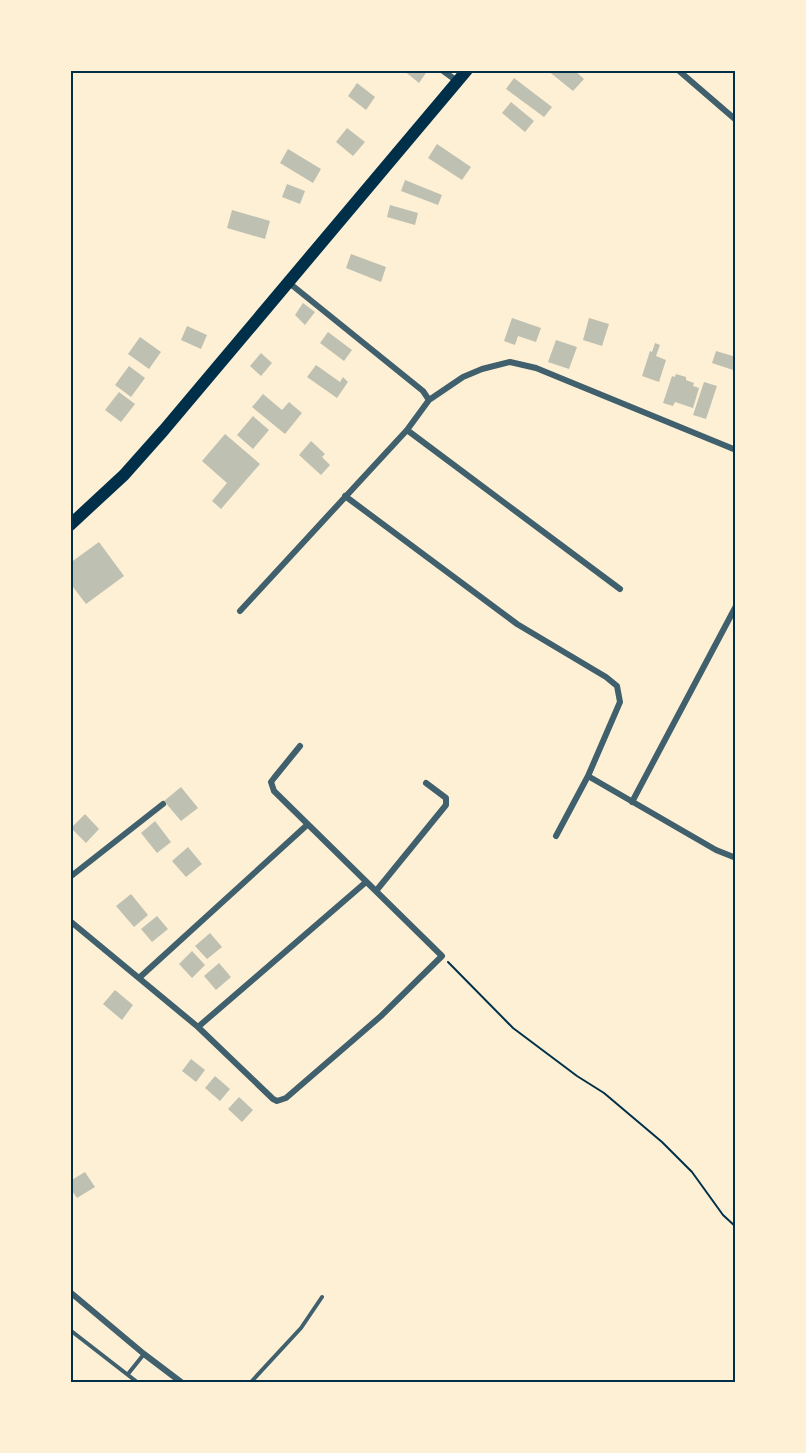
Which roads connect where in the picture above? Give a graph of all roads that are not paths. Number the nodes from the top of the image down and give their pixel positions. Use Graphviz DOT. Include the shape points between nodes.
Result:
graph roads {
  1 [pos="442,70"];
  2 [pos="466,70"];
  3 [pos="678,70"];
  4 [pos="457,82"];
  5 [pos="735,120"];
  6 [pos="288,282"];
  7 [pos="429,400"];
  8 [pos="407,430"];
  9 [pos="735,450"];
  10 [pos="345,496"];
  11 [pos="70,525"];
  12 [pos="620,589"];
  13 [pos="735,606"];
  14 [pos="240,611"];
  15 [pos="300,746"];
  16 [pos="588,776"];
  17 [pos="426,783"];
  18 [pos="632,802"];
  19 [pos="164,804"];
  20 [pos="307,825"];
  21 [pos="556,836"];
  22 [pos="735,858"];
  23 [pos="70,877"];
  24 [pos="366,882"];
  25 [pos="376,891"];
  26 [pos="70,921"];
  27 [pos="139,978"];
  28 [pos="198,1027"];
  29 [pos="70,1292"];
  30 [pos="322,1297"];
  31 [pos="70,1330"];
  32 [pos="144,1354"];
  33 [pos="128,1374"];
  34 [pos="181,1382"];
  35 [pos="137,1383"];
  36 [pos="251,1383"];
  1 -- 4 [label="street"];
  2 -- 4 [label="highway"];
  3 -- 5 [label="street"];
  4 -- 6 [label="highway"];
  6 -- 7 [label="street" via="423,391"];
  6 -- 11 [label="highway" via="141,456"];
  7 -- 8 [label="street"];
  7 -- 9 [label="street" via="463,377 510,362 536,368"];
  8 -- 10 [label="street"];
  8 -- 12 [label="street"];
  10 -- 14 [label="street"];
  10 -- 16 [label="street" via="517,624 617,686 620,702"];
  13 -- 18 [label="street"];
  15 -- 20 [label="street" via="274,778 272,787"];
  16 -- 18 [label="street"];
  16 -- 21 [label="street"];
  17 -- 25 [label="street" via="446,798 446,805"];
  18 -- 22 [label="street"];
  19 -- 23 [label="street"];
  20 -- 24 [label="street"];
  20 -- 27 [label="street"];
  24 -- 25 [label="street"];
  24 -- 28 [label="street"];
  25 -- 28 [label="street" via="442,956 381,1016 286,1098 273,1099"];
  26 -- 27 [label="street"];
  27 -- 28 [label="street"];
  29 -- 32 [label="street"];
  30 -- 36 [label="lane" via="301,1328"];
  31 -- 33 [label="lane"];
  32 -- 33 [label="lane"];
  32 -- 34 [label="street"];
  33 -- 35 [label="lane"];
}
